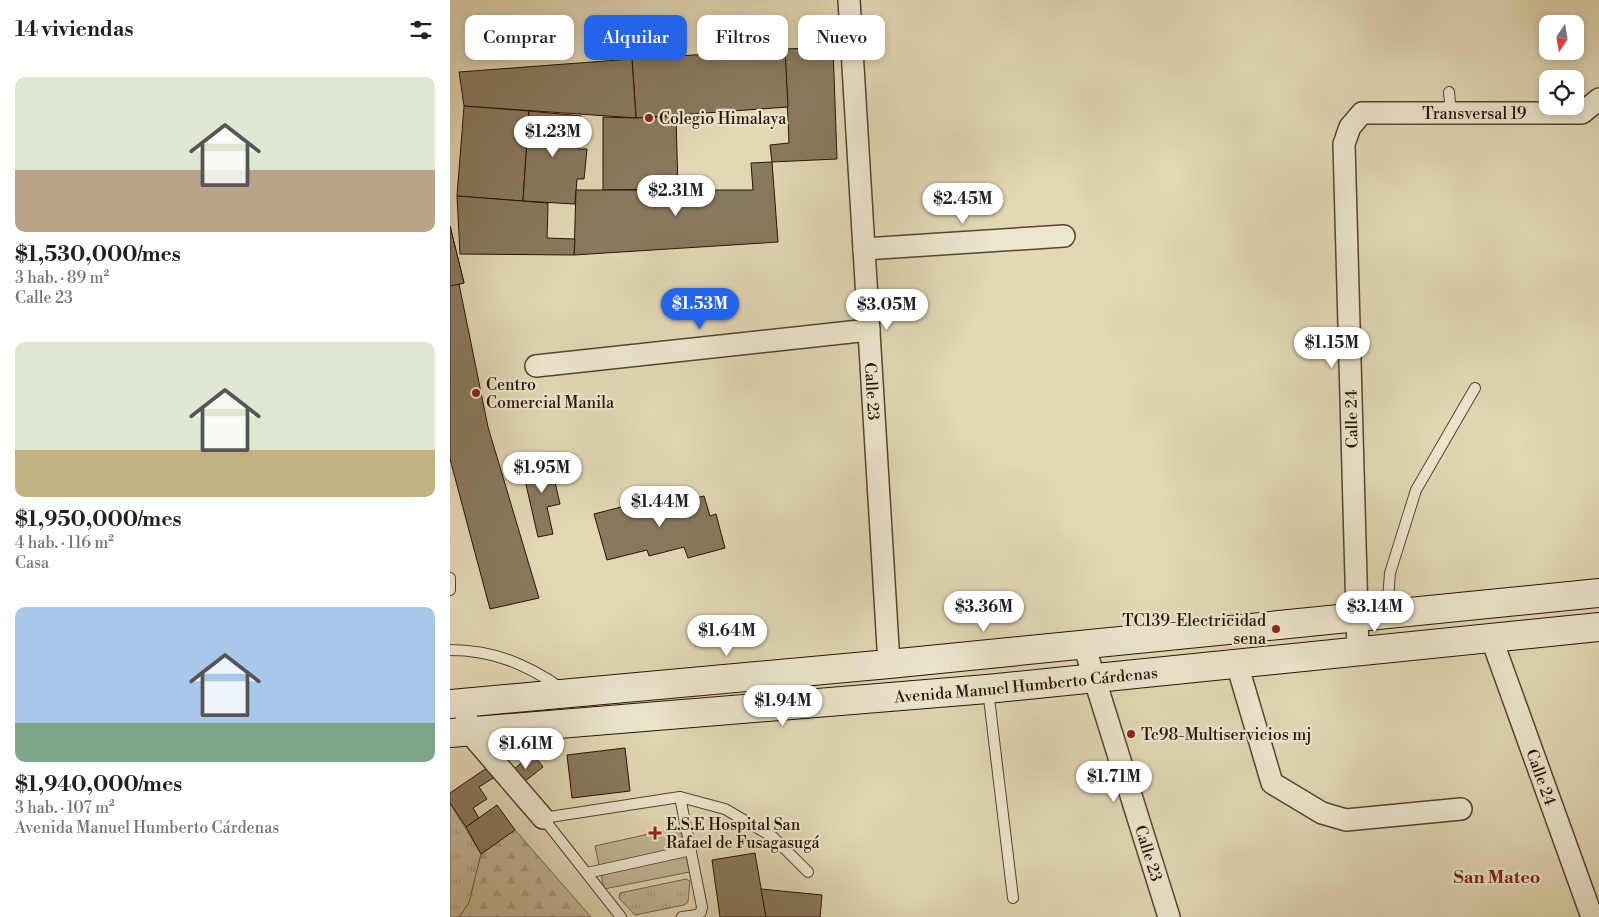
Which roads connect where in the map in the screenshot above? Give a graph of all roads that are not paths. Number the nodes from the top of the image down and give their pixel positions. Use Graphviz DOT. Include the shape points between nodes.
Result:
graph roads {
  1 [pos="849,0"];
  2 [pos="1449,92"];
  3 [pos="1599,99"];
  4 [pos="1451,113"];
  5 [pos="1350,127"];
  6 [pos="1064,236"];
  7 [pos="864,249"];
  8 [pos="869,330"];
  9 [pos="536,366"];
  10 [pos="1475,388"];
  11 [pos="450,578"];
  12 [pos="450,590"];
  13 [pos="1599,593"];
  14 [pos="1386,614"];
  15 [pos="1356,617"];
  16 [pos="1599,627"];
  17 [pos="1491,637"];
  18 [pos="1084,645"];
  19 [pos="450,650"];
  20 [pos="1358,651"];
  21 [pos="889,664"];
  22 [pos="1237,664"];
  23 [pos="1094,678"];
  24 [pos="987,689"];
  25 [pos="568,693"];
  26 [pos="457,703"];
  27 [pos="460,733"];
  28 [pos="680,798"];
  29 [pos="1460,809"];
  30 [pos="543,818"];
  31 [pos="691,850"];
  32 [pos="808,872"];
  33 [pos="587,874"];
  34 [pos="1013,898"];
  35 [pos="621,917"];
  36 [pos="682,917"];
  37 [pos="1169,917"];
  38 [pos="1592,917"];
  1 -- 7 [label="street, Calle 23"];
  2 -- 4 [label="lane"];
  3 -- 4 [label="street, Transversal 19" via="1582,113"];
  4 -- 5 [label="street, Transversal 19" via="1362,113"];
  5 -- 15 [label="street, Calle 24" via="1344,144"];
  6 -- 7 [label="street"];
  7 -- 8 [label="street, Calle 23"];
  8 -- 9 [label="street"];
  8 -- 21 [label="street, Calle 23"];
  10 -- 14 [label="lane" via="1416,490 1390,573"];
  11 -- 12 [label="lane"];
  13 -- 14 [label="main road, Avenida Manuel Humberto Cárdenas"];
  14 -- 15 [label="main road, Avenida Manuel Humberto Cárdenas"];
  15 -- 18 [label="main road, Avenida Manuel Humberto Cárdenas"];
  15 -- 20 [label="street, Calle 24"];
  16 -- 17 [label="main road, Avenida Manuel Humberto Cárdenas"];
  17 -- 20 [label="main road, Avenida Manuel Humberto Cárdenas"];
  17 -- 38 [label="street, Calle 24"];
  18 -- 21 [label="main road, Avenida Manuel Humberto Cárdenas"];
  18 -- 23 [label="street, Calle 23"];
  19 -- 25 [label="lane" via="498,655 527,667"];
  20 -- 22 [label="main road, Avenida Manuel Humberto Cárdenas"];
  21 -- 25 [label="main road, Avenida Manuel Humberto Cárdenas"];
  22 -- 23 [label="main road, Avenida Manuel Humberto Cárdenas"];
  22 -- 29 [label="street" via="1272,783 1284,792 1322,813 1346,820"];
  23 -- 24 [label="main road, Avenida Manuel Humberto Cárdenas"];
  23 -- 37 [label="street, Calle 23"];
  24 -- 27 [label="main road, Avenida Manuel Humberto Cárdenas"];
  24 -- 34 [label="lane"];
  25 -- 26 [label="main road, Avenida Manuel Humberto Cárdenas"];
  26 -- 27 [label="street"];
  27 -- 30 [label="street"];
  28 -- 30 [label="lane"];
  28 -- 31 [label="lane"];
  28 -- 32 [label="lane" via="724,810 773,837"];
  30 -- 33 [label="lane"];
  31 -- 33 [label="lane"];
  31 -- 36 [label="lane" via="702,907 697,915"];
  33 -- 35 [label="lane"];
}
